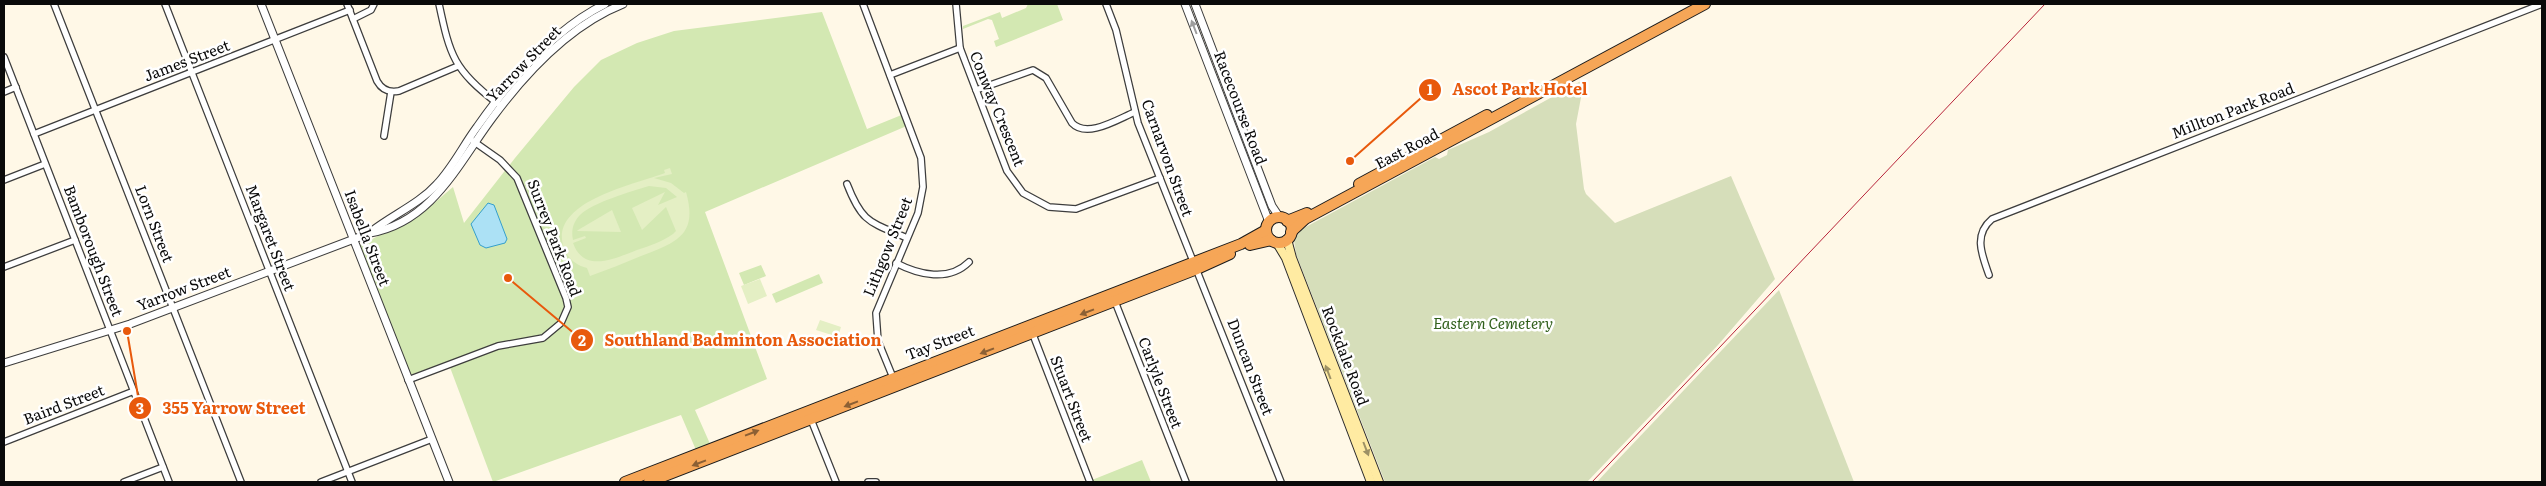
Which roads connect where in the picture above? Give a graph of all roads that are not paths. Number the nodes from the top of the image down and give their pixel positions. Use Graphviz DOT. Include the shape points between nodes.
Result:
graph roads {
  1 [pos="54,4"];
  2 [pos="165,4"];
  3 [pos="261,4"];
  4 [pos="347,4"];
  5 [pos="374,4"];
  6 [pos="439,4"];
  7 [pos="605,4"];
  8 [pos="624,4"];
  9 [pos="863,4"];
  10 [pos="956,4"];
  11 [pos="1106,4"];
  12 [pos="1185,4"];
  13 [pos="1195,4"];
  14 [pos="1705,4"];
  15 [pos="2542,4"];
  16 [pos="350,10"];
  17 [pos="353,19"];
  18 [pos="275,40"];
  19 [pos="960,48"];
  20 [pos="4,57"];
  21 [pos="458,66"];
  22 [pos="192,72"];
  23 [pos="890,75"];
  24 [pos="16,88"];
  25 [pos="976,90"];
  26 [pos="4,92"];
  27 [pos="391,92"];
  28 [pos="1538,93"];
  29 [pos="498,104"];
  30 [pos="96,110"];
  31 [pos="1135,112"];
  32 [pos="34,134"];
  33 [pos="384,136"];
  34 [pos="472,140"];
  35 [pos="45,164"];
  36 [pos="1160,178"];
  37 [pos="4,180"];
  38 [pos="847,184"];
  39 [pos="1284,219"];
  40 [pos="1277,234"];
  41 [pos="907,238"];
  42 [pos="75,240"];
  43 [pos="353,240"];
  44 [pos="969,262"];
  45 [pos="896,263"];
  46 [pos="1195,266"];
  47 [pos="4,267"];
  48 [pos="270,272"];
  49 [pos="1989,275"];
  50 [pos="1113,297"];
  51 [pos="173,308"];
  52 [pos="1031,329"];
  53 [pos="110,331"];
  54 [pos="4,363"];
  55 [pos="408,380"];
  56 [pos="895,382"];
  57 [pos="134,391"];
  58 [pos="810,415"];
  59 [pos="1350,416"];
  60 [pos="432,439"];
  61 [pos="4,442"];
  62 [pos="163,467"];
  63 [pos="348,472"];
  64 [pos="655,477"];
  65 [pos="124,482"];
  66 [pos="169,482"];
  67 [pos="241,482"];
  68 [pos="321,482"];
  69 [pos="352,482"];
  70 [pos="449,482"];
  71 [pos="625,482"];
  72 [pos="836,482"];
  73 [pos="868,482"];
  74 [pos="876,482"];
  75 [pos="1090,482"];
  76 [pos="1186,482"];
  77 [pos="1281,482"];
  78 [pos="1371,482"];
  79 [pos="1379,482"];
  1 -- 30 [label="street, Lorn Street"];
  2 -- 22 [label="street, Margaret Street"];
  3 -- 18 [label="street, Isabella Street"];
  4 -- 16 [label="street"];
  5 -- 17 [label="street" via="371,10"];
  6 -- 21 [label="street" via="448,46"];
  7 -- 29 [label="street, Yarrow Street" via="558,36 526,67"];
  8 -- 29 [label="street, Yarrow Street" via="576,30"];
  9 -- 23 [label="street, Lithgow Street"];
  10 -- 19 [label="street, Conway Crescent"];
  11 -- 31 [label="street, Carnarvon Street" via="1116,30"];
  40 -- 12 [label="street, Racecourse Road, one-way"];
  13 -- 39 [label="street, Racecourse Road" via="1272,206"];
  14 -- 28 [label="highway, East Road"];
  15 -- 49 [label="street, Millton Park Road" via="1992,219 1980,238"];
  16 -- 17 [label="street"];
  16 -- 18 [label="street, James Street"];
  17 -- 27 [label="street" via="377,81"];
  18 -- 22 [label="street, James Street"];
  18 -- 43 [label="street, Isabella Street"];
  19 -- 23 [label="street"];
  19 -- 25 [label="street, Conway Crescent"];
  20 -- 24 [label="street, Bamborough Street"];
  21 -- 27 [label="street" via="404,90"];
  21 -- 29 [label="street" via="473,84"];
  22 -- 30 [label="street, James Street"];
  22 -- 48 [label="street, Margaret Street"];
  23 -- 41 [label="street, Lithgow Street" via="920,151 924,171 921,205"];
  24 -- 26 [label="street"];
  24 -- 32 [label="street, Bamborough Street"];
  25 -- 31 [label="street" via="1033,70 1044,75 1072,124 1081,130 1092,129"];
  25 -- 36 [label="street, Conway Crescent" via="1009,175 1024,194 1037,202 1055,208 1076,209"];
  27 -- 33 [label="street"];
  28 -- 39 [label="highway, East Road" via="1474,122 1306,213"];
  28 -- 40 [label="highway, East Road"];
  29 -- 34 [label="street, Yarrow Street"];
  30 -- 32 [label="street, James Street"];
  30 -- 51 [label="street, Lorn Street"];
  31 -- 36 [label="street, Carnarvon Street"];
  32 -- 35 [label="street, Bamborough Street"];
  34 -- 43 [label="street, Yarrow Street" via="431,190 370,233"];
  34 -- 55 [label="street, Surrey Park Road" via="500,160 517,178 566,298 567,311 558,327 543,338 498,346"];
  35 -- 37 [label="street"];
  35 -- 42 [label="street, Bamborough Street"];
  36 -- 46 [label="street, Carnarvon Street"];
  38 -- 41 [label="street" via="863,216"];
  39 -- 40 [label="highway"];
  39 -- 40 [label="highway, East Road"];
  40 -- 46 [label="highway, Tay Street" via="1252,239"];
  40 -- 59 [label="main road, Rockdale Road" via="1292,258"];
  41 -- 45 [label="street, Lithgow Street"];
  42 -- 47 [label="street"];
  42 -- 53 [label="street, Bamborough Street"];
  43 -- 48 [label="street, Yarrow Street"];
  43 -- 55 [label="street, Isabella Street"];
  44 -- 45 [label="street" via="963,268 939,275 922,274"];
  45 -- 56 [label="street, Lithgow Street" via="875,319 878,341"];
  46 -- 50 [label="highway, Tay Street"];
  46 -- 77 [label="street, Duncan Street"];
  48 -- 51 [label="street, Yarrow Street"];
  48 -- 63 [label="street, Margaret Street"];
  50 -- 52 [label="highway, Tay Street"];
  50 -- 76 [label="street, Carlyle Street"];
  51 -- 53 [label="street, Yarrow Street"];
  51 -- 67 [label="street, Lorn Street"];
  52 -- 56 [label="highway, Tay Street"];
  52 -- 75 [label="street, Stuart Street"];
  53 -- 54 [label="street, Yarrow Street"];
  53 -- 57 [label="street, Bamborough Street"];
  55 -- 60 [label="street, Isabella Street"];
  56 -- 58 [label="highway, Tay Street"];
  57 -- 61 [label="street, Baird Street"];
  57 -- 62 [label="street, Bamborough Street"];
  58 -- 64 [label="highway, Tay Street"];
  58 -- 72 [label="street"];
  59 -- 78 [label="main road, Rockdale Road"];
  59 -- 79 [label="main road, Rockdale Road, one-way"];
  60 -- 63 [label="street"];
  60 -- 70 [label="street, Isabella Street"];
  62 -- 65 [label="street"];
  62 -- 66 [label="street, Bamborough Street"];
  63 -- 68 [label="street"];
  63 -- 69 [label="street, Margaret Street"];
  64 -- 71 [label="highway, Tay Street"];
  73 -- 74 [label="street"];
}
